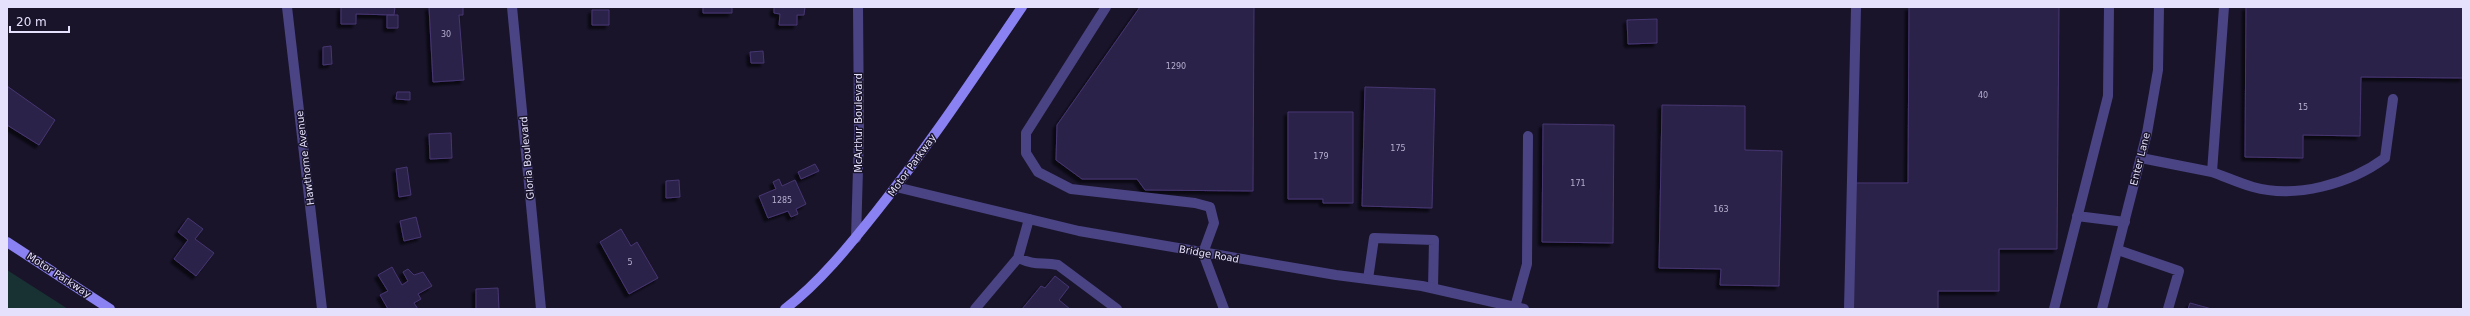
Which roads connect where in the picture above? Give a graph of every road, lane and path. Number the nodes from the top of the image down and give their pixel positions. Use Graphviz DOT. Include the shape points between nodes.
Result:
graph roads {
  1 [pos="287,7"];
  2 [pos="512,7"];
  3 [pos="858,7"];
  4 [pos="1022,7"];
  5 [pos="1106,7"];
  6 [pos="1856,7"];
  7 [pos="2109,7"];
  8 [pos="2159,7"];
  9 [pos="2224,7"];
  10 [pos="2394,100"];
  11 [pos="1528,136"];
  12 [pos="2141,158"];
  13 [pos="2212,172"];
  14 [pos="896,187"];
  15 [pos="2077,216"];
  16 [pos="1029,219"];
  17 [pos="2125,222"];
  18 [pos="856,238"];
  19 [pos="7,242"];
  20 [pos="2118,250"];
  21 [pos="1203,253"];
  22 [pos="1018,258"];
  23 [pos="1368,279"];
  24 [pos="1432,288"];
  25 [pos="1520,308"];
  26 [pos="110,309"];
  27 [pos="322,309"];
  28 [pos="541,309"];
  29 [pos="785,309"];
  30 [pos="975,309"];
  31 [pos="1117,309"];
  32 [pos="1224,309"];
  33 [pos="1849,309"];
  34 [pos="2054,309"];
  35 [pos="2102,309"];
  36 [pos="2168,309"];
  1 -- 27 [label="street, Hawthorne Avenue"];
  2 -- 28 [label="street, Gloria Boulevard"];
  3 -- 18 [label="street, McArthur Boulevard" via="859,134"];
  4 -- 14 [label="main road, Motor Parkway"];
  5 -- 21 [label="street" via="1026,133 1026,153 1038,172 1071,189 1195,203 1210,207 1214,223"];
  6 -- 33 [label="street"];
  7 -- 15 [label="street" via="2108,96"];
  8 -- 12 [label="street, Enter Lane" via="2158,70"];
  9 -- 13 [label="street"];
  10 -- 13 [label="street" via="2384,158 2368,170 2333,183 2293,192 2254,188"];
  11 -- 25 [label="street" via="1527,264"];
  12 -- 13 [label="street"];
  12 -- 17 [label="street, Enter Lane"];
  14 -- 16 [label="street, Bridge Road"];
  14 -- 18 [label="main road, Motor Parkway"];
  15 -- 17 [label="street"];
  15 -- 34 [label="street"];
  16 -- 21 [label="street, Bridge Road" via="1079,231"];
  16 -- 22 [label="street"];
  17 -- 20 [label="street, Enter Lane"];
  18 -- 29 [label="main road, Motor Parkway" via="799,298"];
  19 -- 26 [label="main road, Motor Parkway"];
  20 -- 35 [label="street, Enter Lane"];
  20 -- 36 [label="street" via="2179,271"];
  21 -- 23 [label="street, Bridge Road"];
  21 -- 32 [label="street"];
  22 -- 30 [label="street"];
  22 -- 31 [label="street" via="1033,264 1058,265"];
  23 -- 24 [label="street, Bridge Road"];
  23 -- 24 [label="street" via="1374,238 1434,240"];
  24 -- 25 [label="street, Bridge Road"];
}
